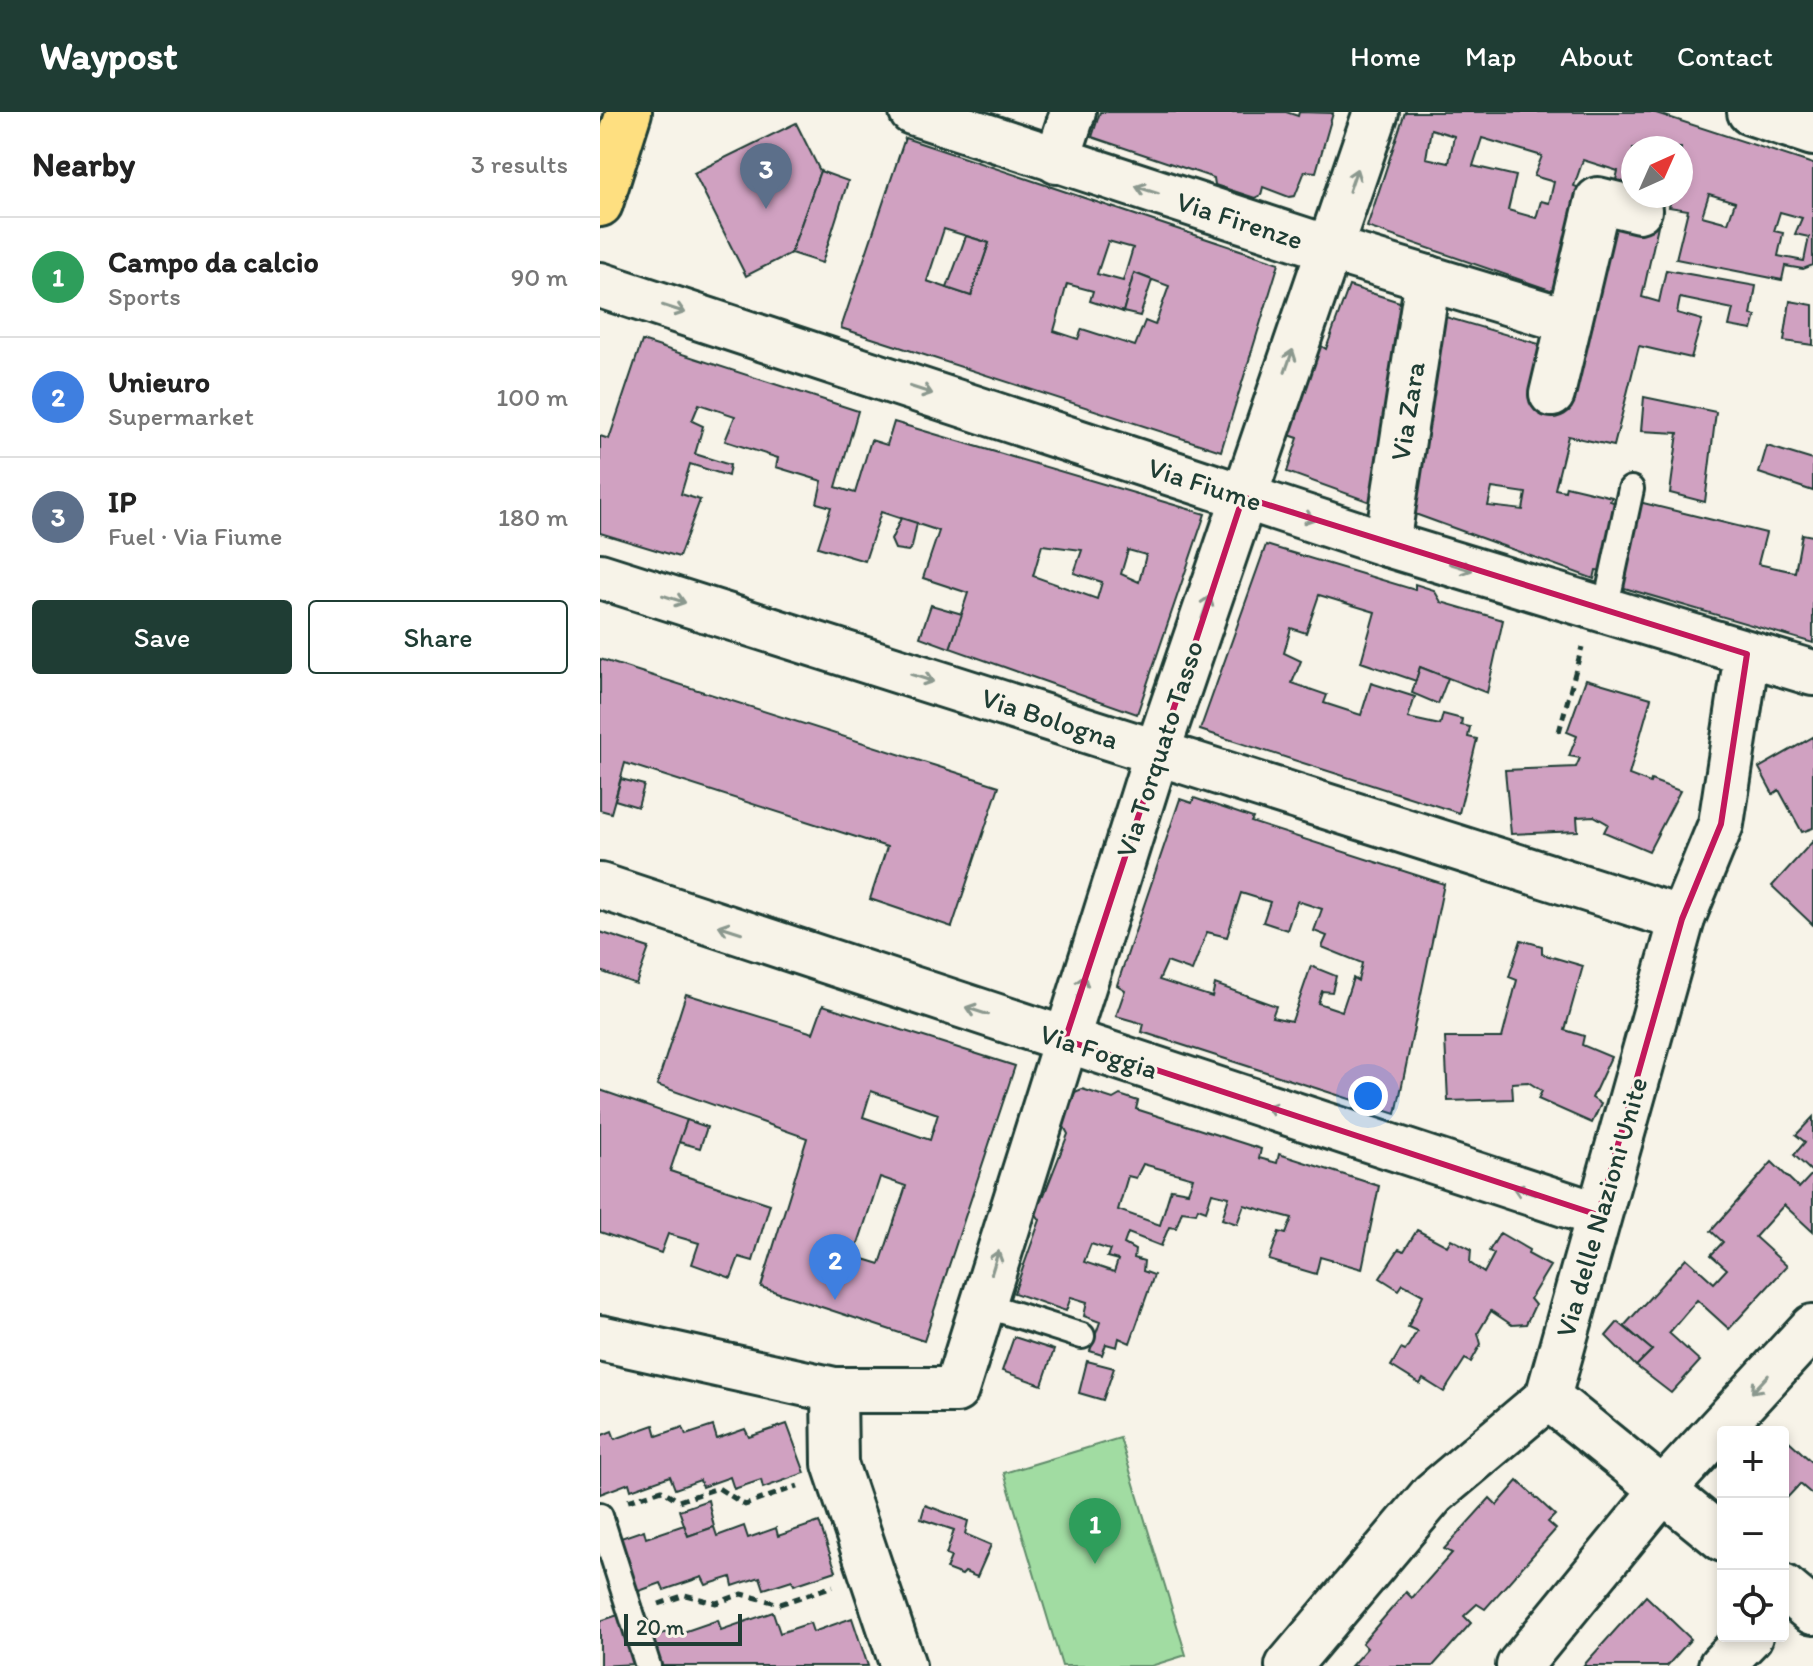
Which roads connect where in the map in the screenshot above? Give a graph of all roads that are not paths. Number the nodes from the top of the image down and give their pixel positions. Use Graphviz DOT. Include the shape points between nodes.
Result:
graph roads {
  1 [pos="629,112"];
  2 [pos="912,112"];
  3 [pos="1073,112"];
  4 [pos="1376,112"];
  5 [pos="1750,112"];
  6 [pos="1813,133"];
  7 [pos="1057,161"];
  8 [pos="600,204"];
  9 [pos="1639,210"];
  10 [pos="1328,248"];
  11 [pos="1428,278"];
  12 [pos="600,285"];
  13 [pos="1569,321"];
  14 [pos="1552,394"];
  15 [pos="1631,489"];
  16 [pos="1243,497"];
  17 [pos="1387,544"];
  18 [pos="600,576"];
  19 [pos="1599,609"];
  20 [pos="1747,654"];
  21 [pos="1813,673"];
  22 [pos="1157,752"];
  23 [pos="600,886"];
  24 [pos="1682,919"];
  25 [pos="1065,1040"];
  26 [pos="1598,1215"];
  27 [pos="982,1304"];
  28 [pos="1813,1327"];
  29 [pos="1082,1336"];
  30 [pos="600,1338"];
  31 [pos="834,1390"];
  32 [pos="1548,1397"];
  33 [pos="1663,1490"];
  34 [pos="600,1516"];
  35 [pos="1717,1534"];
  36 [pos="1744,1642"];
  37 [pos="648,1666"];
  38 [pos="903,1666"];
  39 [pos="1288,1666"];
  40 [pos="1519,1666"];
  41 [pos="1721,1666"];
  1 -- 8 [label="main road"];
  2 -- 7 [label="street, Via Firenze"];
  3 -- 7 [label="street"];
  10 -- 4 [label="street, Via Torquato Tasso, one-way"];
  5 -- 6 [label="street"];
  10 -- 7 [label="street, Via Firenze, one-way"];
  9 -- 13 [label="street" via="1598,200"];
  10 -- 11 [label="street, Via Firenze"];
  16 -- 10 [label="street, Via Torquato Tasso, one-way"];
  11 -- 13 [label="street, Via Firenze"];
  11 -- 17 [label="street, Via Zara"];
  12 -- 16 [label="street, Via Fiume, one-way"];
  13 -- 14 [label="street"];
  15 -- 19 [label="lane"];
  16 -- 17 [label="street, Via Fiume, one-way"];
  22 -- 16 [label="street, Via Torquato Tasso, one-way"];
  17 -- 19 [label="street, Via Fiume, one-way"];
  18 -- 22 [label="street, Via Bologna, one-way"];
  19 -- 20 [label="street, Via Fiume"];
  20 -- 21 [label="street, Via Fiume"];
  20 -- 24 [label="street, Via delle Nazioni Unite" via="1721,824"];
  22 -- 24 [label="street, Via Bologna"];
  25 -- 22 [label="street, Via Torquato Tasso, one-way"];
  25 -- 23 [label="street, Via Foggia, one-way"];
  24 -- 26 [label="street, Via delle Nazioni Unite"];
  26 -- 25 [label="street, Via Foggia, one-way"];
  27 -- 25 [label="street, Via Torquato Tasso, one-way"];
  26 -- 32 [label="street, Via delle Nazioni Unite"];
  27 -- 29 [label="lane"];
  27 -- 31 [label="street, Via Torquato Tasso" via="956,1390"];
  28 -- 33 [label="street, one-way"];
  30 -- 31 [label="street"];
  31 -- 38 [label="street" via="835,1464"];
  32 -- 33 [label="street"];
  32 -- 39 [label="street" via="1433,1494"];
  33 -- 35 [label="street"];
  33 -- 40 [label="street"];
  34 -- 37 [label="lane"];
  36 -- 41 [label="street"];
}
